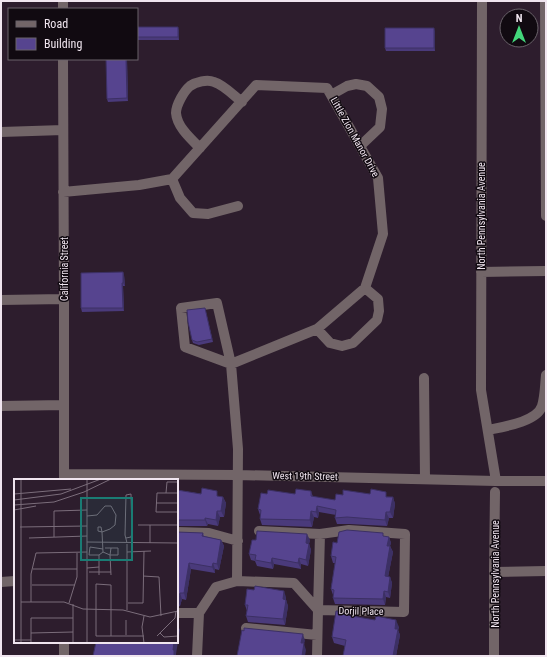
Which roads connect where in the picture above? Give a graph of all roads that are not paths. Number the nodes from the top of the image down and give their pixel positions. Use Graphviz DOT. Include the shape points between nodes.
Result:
graph roads {
  1 [pos="482,1"];
  2 [pos="545,1"];
  3 [pos="63,60"];
  4 [pos="331,95"];
  5 [pos="242,102"];
  6 [pos="63,130"];
  7 [pos="1,132"];
  8 [pos="360,146"];
  9 [pos="200,148"];
  10 [pos="172,179"];
  11 [pos="63,192"];
  12 [pos="238,206"];
  13 [pos="546,216"];
  14 [pos="546,271"];
  15 [pos="481,272"];
  16 [pos="364,288"];
  17 [pos="64,299"];
  18 [pos="1,300"];
  19 [pos="317,329"];
  20 [pos="231,364"];
  21 [pos="546,375"];
  22 [pos="424,378"];
  23 [pos="64,405"];
  24 [pos="1,406"];
  25 [pos="488,430"];
  26 [pos="238,475"];
  27 [pos="64,477"];
  28 [pos="425,479"];
  29 [pos="496,481"];
  30 [pos="546,481"];
  31 [pos="496,492"];
  32 [pos="259,531"];
  33 [pos="178,532"];
  34 [pos="320,534"];
  35 [pos="238,541"];
  36 [pos="546,571"];
  37 [pos="494,572"];
  38 [pos="14,581"];
  39 [pos="238,581"];
  40 [pos="1,582"];
  41 [pos="318,610"];
  42 [pos="178,613"];
  43 [pos="199,613"];
  44 [pos="246,628"];
  45 [pos="318,634"];
  46 [pos="64,643"];
  47 [pos="64,656"];
  48 [pos="197,656"];
  49 [pos="317,656"];
  50 [pos="494,656"];
  1 -- 15 [label="street, North Pennsylvania Avenue"];
  2 -- 13 [label="street"];
  3 -- 6 [label="street, California Street"];
  4 -- 5 [label="street, Little Zion Manor Drive" via="327,88 256,85"];
  4 -- 8 [label="street, Little Zion Manor Drive"];
  4 -- 8 [label="street" via="356,84 367,86 379,96 382,109 380,127"];
  5 -- 9 [label="street, Little Zion Manor Drive"];
  5 -- 9 [label="street" via="213,81 202,81 191,86 178,102 176,113 184,132"];
  6 -- 7 [label="street"];
  6 -- 11 [label="street, California Street"];
  8 -- 16 [label="street, Little Zion Manor Drive" via="378,178 383,234"];
  9 -- 10 [label="street, Little Zion Manor Drive"];
  10 -- 11 [label="street" via="139,185"];
  10 -- 12 [label="street" via="180,198 193,213 208,214"];
  11 -- 17 [label="street, California Street"];
  14 -- 15 [label="street"];
  15 -- 25 [label="street, North Pennsylvania Avenue" via="481,390"];
  16 -- 19 [label="street, Little Zion Manor Drive"];
  16 -- 19 [label="street" via="378,299 379,311 377,320 353,343 342,346 330,343"];
  17 -- 18 [label="street"];
  17 -- 23 [label="street, California Street"];
  19 -- 20 [label="street, Little Zion Manor Drive"];
  20 -- 20 [label="street" via="217,303 181,308 185,347"];
  20 -- 26 [label="street"];
  21 -- 25 [label="street" via="542,407 535,416"];
  22 -- 28 [label="street"];
  23 -- 24 [label="street"];
  23 -- 27 [label="street, California Street"];
  25 -- 29 [label="street, North Pennsylvania Avenue"];
  26 -- 27 [label="street, West 19th Street"];
  26 -- 28 [label="street, West 19th Street"];
  26 -- 35 [label="street"];
  28 -- 29 [label="street, West 19th Street"];
  29 -- 30 [label="street, West 19th Street"];
  31 -- 37 [label="street, North Pennsylvania Avenue"];
  32 -- 34 [label="street"];
  33 -- 35 [label="street" via="209,533"];
  34 -- 41 [label="street"];
  34 -- 41 [label="street, Dorjil Place" via="349,530 405,534 404,612"];
  35 -- 39 [label="street"];
  36 -- 37 [label="street"];
  37 -- 50 [label="street, North Pennsylvania Avenue"];
  38 -- 40 [label="street"];
  39 -- 41 [label="street" via="294,583"];
  39 -- 43 [label="street" via="216,587"];
  41 -- 45 [label="street"];
  42 -- 43 [label="street"];
  43 -- 48 [label="street"];
  44 -- 45 [label="street"];
  45 -- 49 [label="street"];
  46 -- 47 [label="street"];
}
